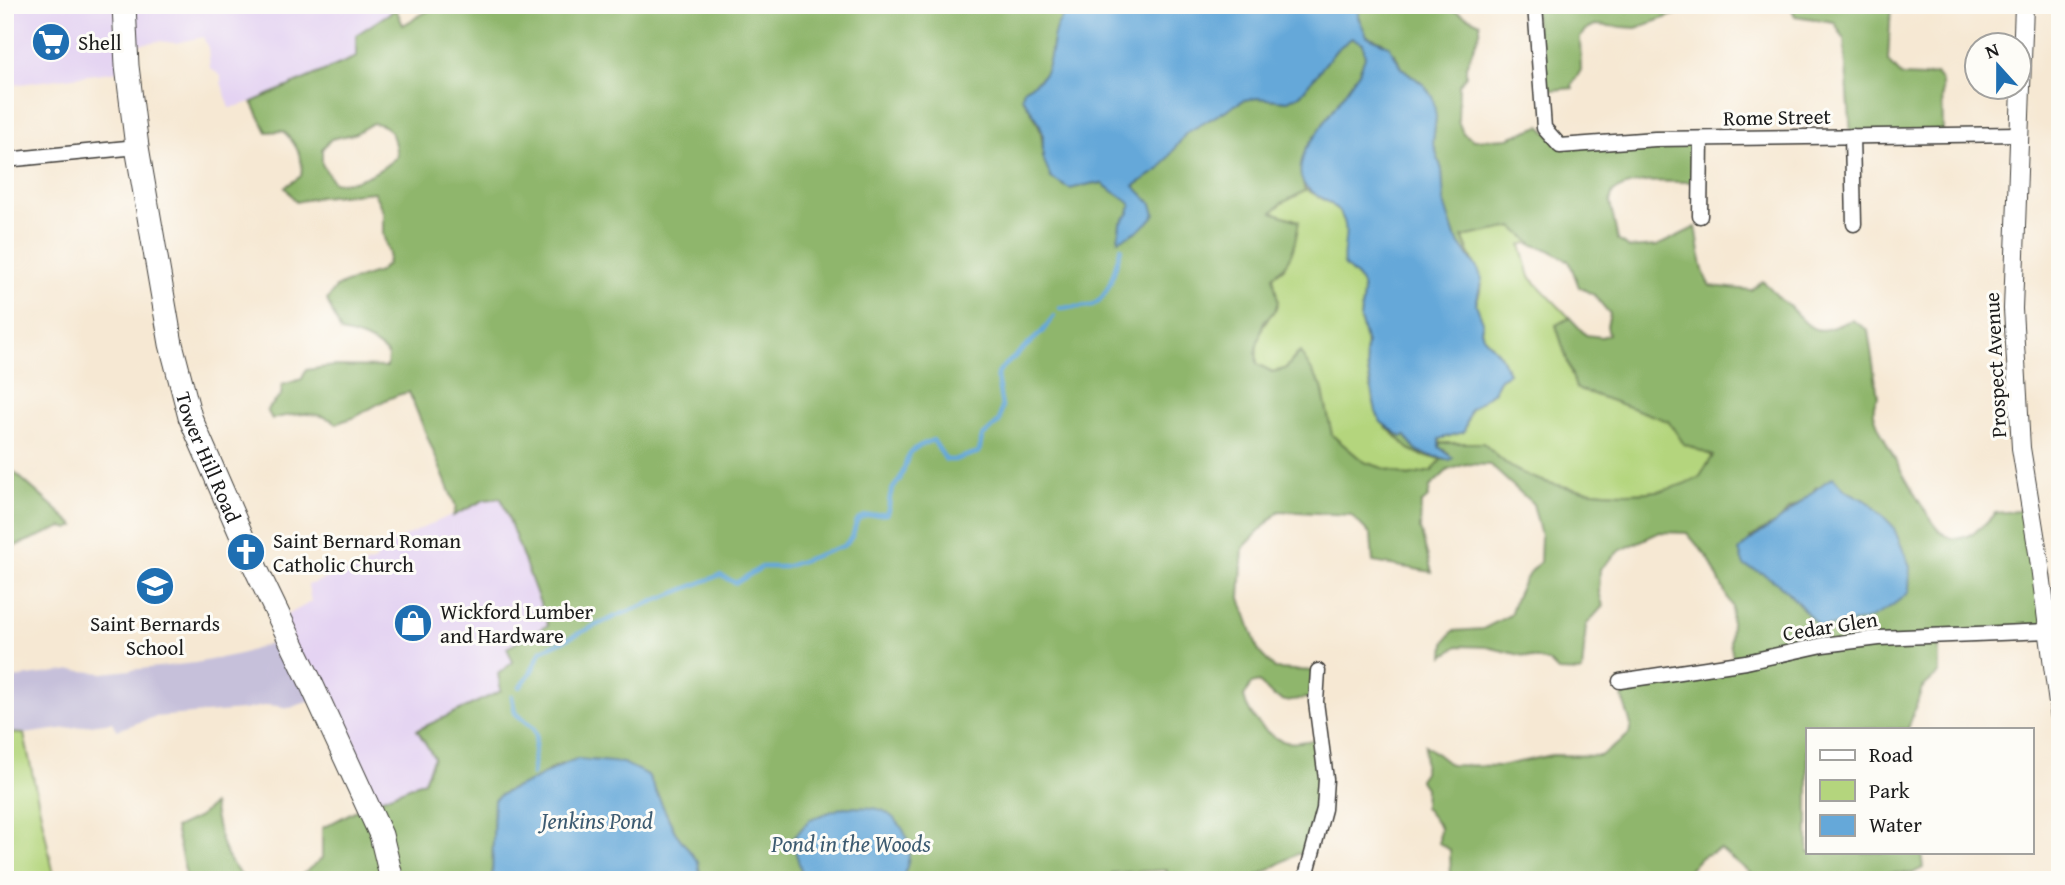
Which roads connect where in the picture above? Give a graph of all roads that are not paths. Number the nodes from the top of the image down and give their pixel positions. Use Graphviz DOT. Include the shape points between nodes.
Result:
graph roads {
  1 [pos="124,5"];
  2 [pos="1535,5"];
  3 [pos="2024,5"];
  4 [pos="2019,134"];
  5 [pos="1852,136"];
  6 [pos="1701,139"];
  7 [pos="137,147"];
  8 [pos="5,160"];
  9 [pos="1700,216"];
  10 [pos="1854,224"];
  11 [pos="2048,631"];
  12 [pos="1318,671"];
  13 [pos="1620,681"];
  14 [pos="2060,719"];
  15 [pos="392,880"];
  16 [pos="1305,880"];
  1 -- 7 [label="main road, Tower Hill Road"];
  2 -- 6 [label="street, Rome Street" via="1544,128 1560,146"];
  3 -- 4 [label="street, Prospect Avenue"];
  4 -- 5 [label="street, Rome Street"];
  4 -- 11 [label="street, Prospect Avenue" via="2013,309 2021,448"];
  5 -- 6 [label="street, Rome Street"];
  5 -- 10 [label="street"];
  6 -- 9 [label="street"];
  7 -- 8 [label="street"];
  7 -- 15 [label="main road, Tower Hill Road" via="171,344 191,417 257,572 381,835"];
  11 -- 13 [label="street, Cedar Glen" via="1879,638"];
  11 -- 14 [label="street, Prospect Avenue"];
  12 -- 16 [label="street" via="1326,779 1324,809"];
}
